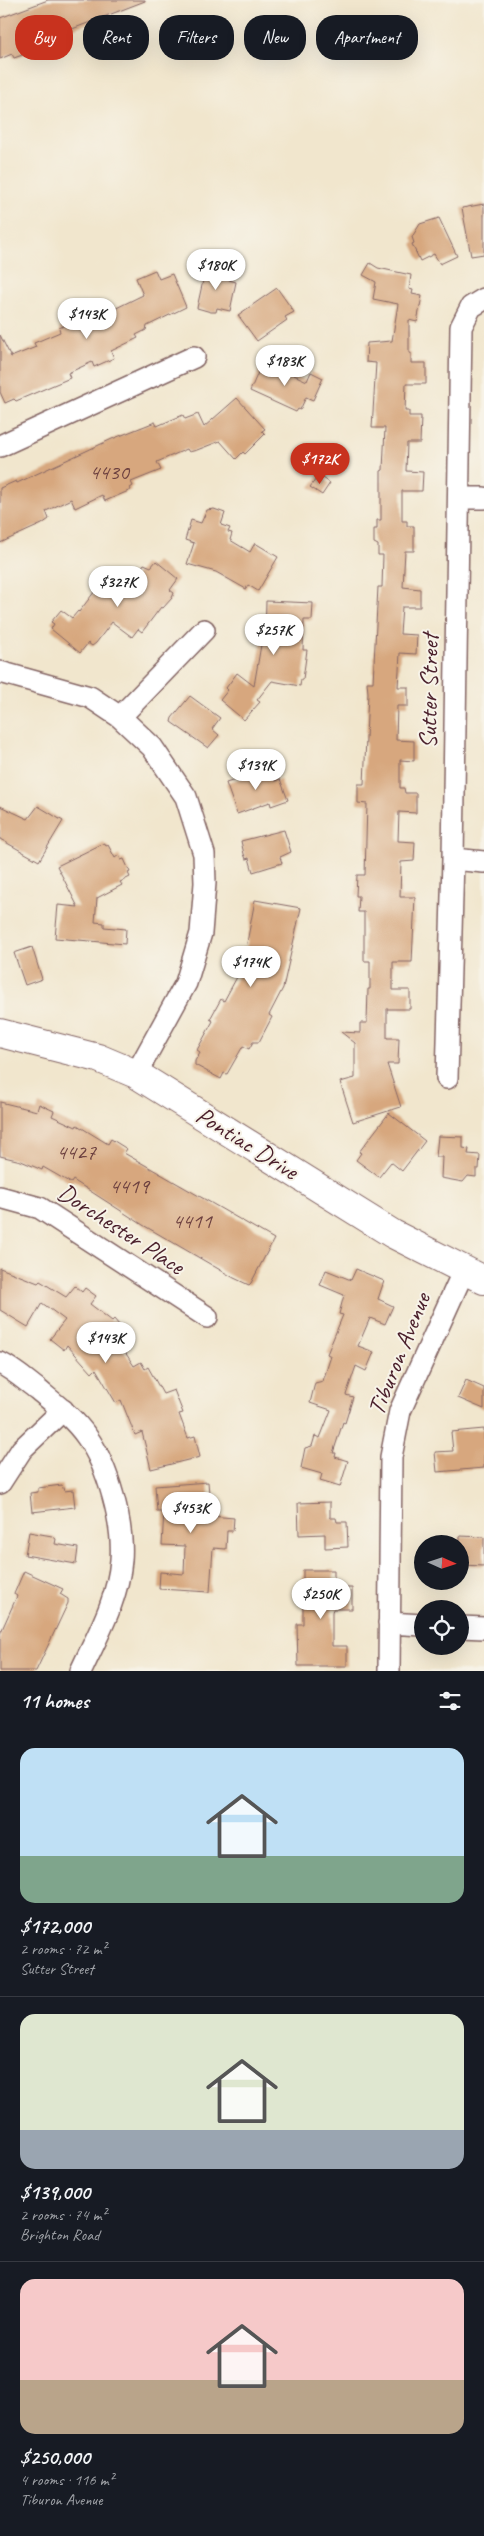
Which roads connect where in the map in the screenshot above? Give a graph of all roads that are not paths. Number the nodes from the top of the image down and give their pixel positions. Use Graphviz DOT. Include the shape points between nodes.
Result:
graph roads {
  1 [pos="478,303"];
  2 [pos="194,357"];
  3 [pos="0,446"];
  4 [pos="460,498"];
  5 [pos="484,498"];
  6 [pos="204,630"];
  7 [pos="0,672"];
  8 [pos="120,717"];
  9 [pos="453,859"];
  10 [pos="484,862"];
  11 [pos="0,1033"];
  12 [pos="136,1074"];
  13 [pos="447,1078"];
  14 [pos="0,1197"];
  15 [pos="474,1275"];
  16 [pos="207,1317"];
  17 [pos="0,1363"];
  18 [pos="63,1410"];
  19 [pos="0,1483"];
  20 [pos="389,1623"];
  21 [pos="414,1624"];
  22 [pos="469,1627"];
  23 [pos="484,1628"];
  24 [pos="81,1671"];
  25 [pos="389,1671"];
  1 -- 4 [label="street, Sutter Street" via="461,327"];
  2 -- 3 [label="street"];
  4 -- 5 [label="street"];
  4 -- 9 [label="street, Sutter Street"];
  6 -- 8 [label="street"];
  7 -- 8 [label="street" via="90,697"];
  8 -- 12 [label="street" via="152,747 186,797 204,854 206,883 200,933 186,983"];
  9 -- 10 [label="street"];
  9 -- 13 [label="street, Sutter Street"];
  11 -- 12 [label="main road, Pontiac Drive" via="98,1058"];
  12 -- 15 [label="main road, Pontiac Drive" via="393,1234"];
  14 -- 16 [label="street, Dorchester Place" via="40,1208"];
  15 -- 20 [label="street, Tiburon Avenue" via="400,1411 391,1457"];
  17 -- 18 [label="street" via="11,1368"];
  18 -- 19 [label="street" via="22,1449"];
  18 -- 24 [label="street" via="88,1437 106,1474 119,1521 121,1560 112,1602"];
  20 -- 21 [label="street"];
  20 -- 25 [label="street, Tiburon Avenue"];
  22 -- 23 [label="street"];
}
